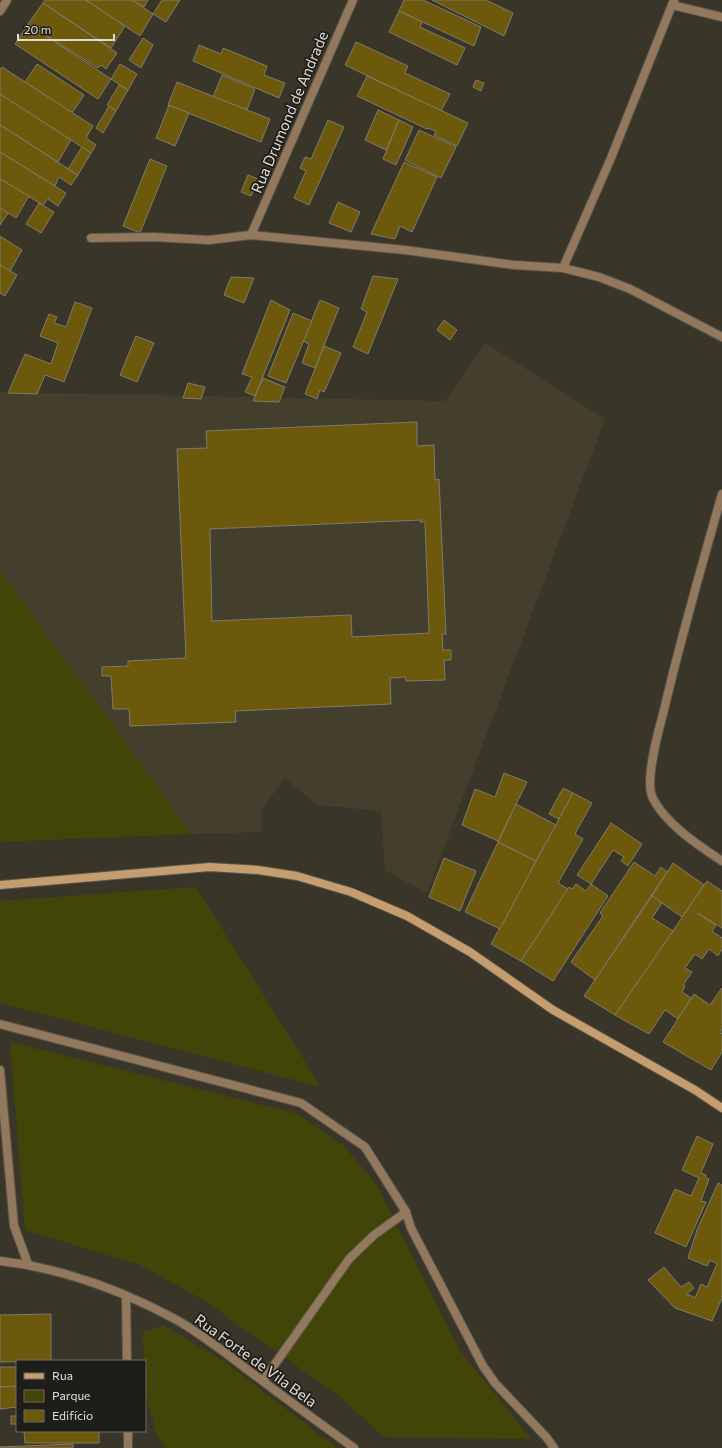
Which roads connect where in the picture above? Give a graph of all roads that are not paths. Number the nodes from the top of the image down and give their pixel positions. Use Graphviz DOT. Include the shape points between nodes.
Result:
graph roads {
  1 [pos="7,0"];
  2 [pos="352,0"];
  3 [pos="673,2"];
  4 [pos="0,11"];
  5 [pos="722,17"];
  6 [pos="251,235"];
  7 [pos="91,238"];
  8 [pos="563,268"];
  9 [pos="722,337"];
  10 [pos="722,494"];
  11 [pos="722,861"];
  12 [pos="0,885"];
  13 [pos="0,1024"];
  14 [pos="0,1070"];
  15 [pos="722,1108"];
  16 [pos="406,1212"];
  17 [pos="0,1261"];
  18 [pos="28,1264"];
  19 [pos="126,1296"];
  20 [pos="127,1360"];
  21 [pos="263,1382"];
  22 [pos="128,1432"];
  23 [pos="128,1448"];
  24 [pos="354,1448"];
  25 [pos="554,1448"];
  1 -- 4 [label="street"];
  2 -- 6 [label="street, Rua Drumond de Andrade"];
  3 -- 5 [label="street"];
  3 -- 8 [label="street" via="608,165"];
  6 -- 7 [label="street" via="209,240 153,237"];
  6 -- 8 [label="street" via="514,265"];
  8 -- 9 [label="street" via="630,289"];
  10 -- 11 [label="street" via="671,680 654,749 650,782 652,795 676,827"];
  12 -- 15 [label="main road" via="210,867 258,870 296,876 351,892 413,919 470,952 553,1010 695,1090"];
  13 -- 16 [label="street" via="301,1104 365,1147"];
  14 -- 18 [label="street" via="14,1226"];
  16 -- 21 [label="street" via="374,1235 349,1259"];
  16 -- 25 [label="street" via="411,1228 483,1366 495,1383"];
  17 -- 18 [label="street, Rua Forte de Vila Bela"];
  18 -- 19 [label="street, Rua Forte de Vila Bela"];
  19 -- 20 [label="street"];
  19 -- 21 [label="street, Rua Forte de Vila Bela" via="175,1319 222,1349"];
  21 -- 24 [label="street, Rua Forte de Vila Bela"];
  22 -- 23 [label="street"];
}
